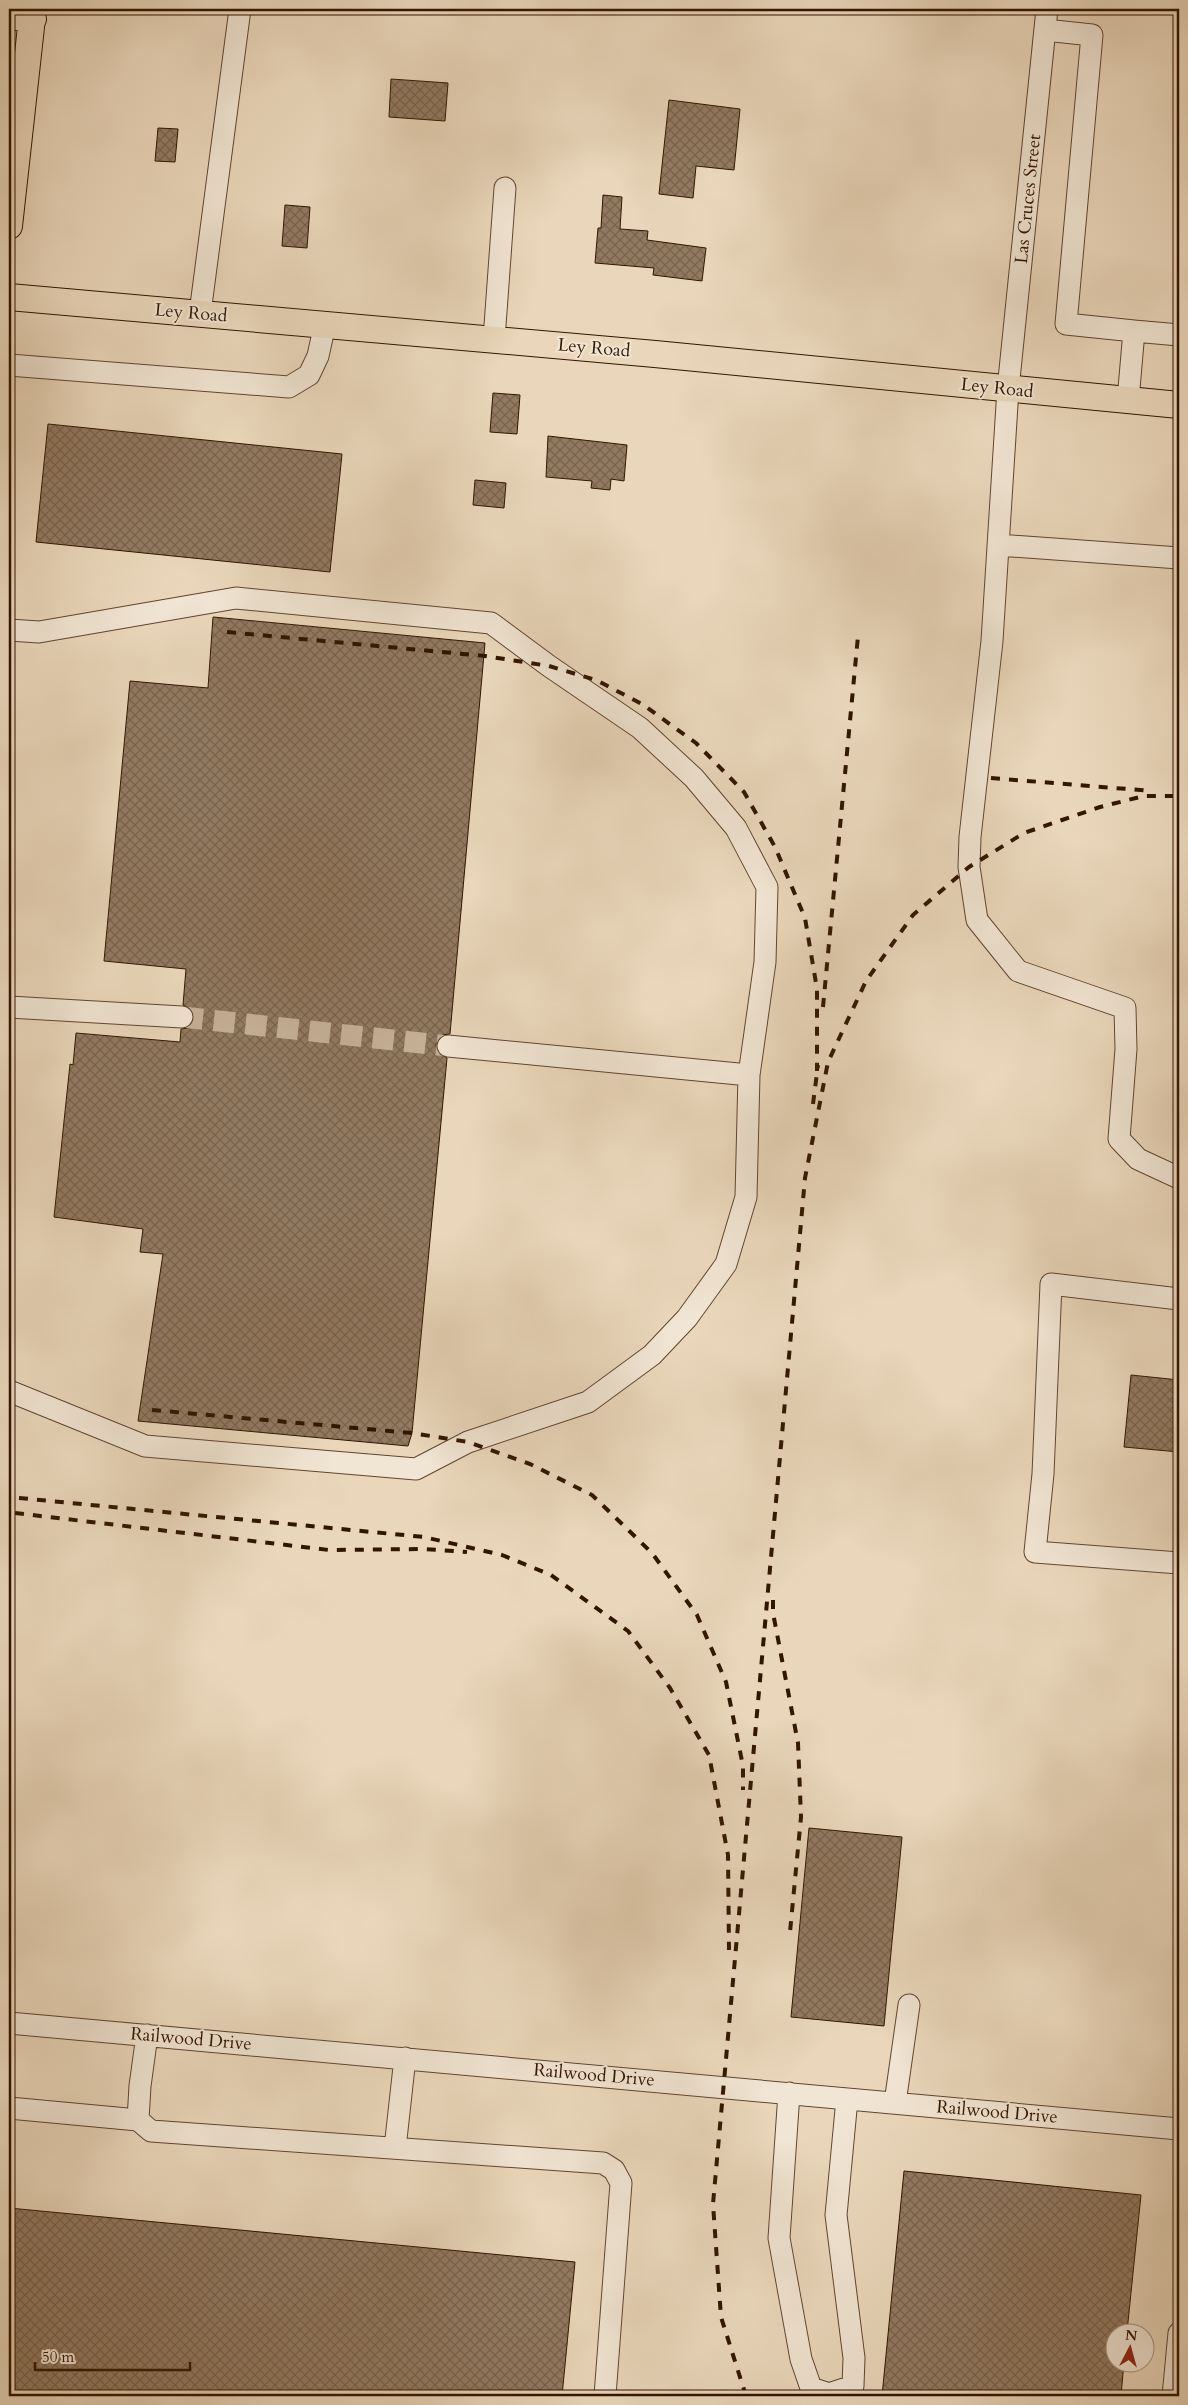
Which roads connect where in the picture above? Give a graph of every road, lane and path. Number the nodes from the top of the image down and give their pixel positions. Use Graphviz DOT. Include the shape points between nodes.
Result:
graph roads {
  1 [pos="240,9"];
  2 [pos="1047,9"];
  3 [pos="25,15"];
  4 [pos="1045,30"];
  5 [pos="505,188"];
  6 [pos="9,226"];
  7 [pos="9,297"];
  8 [pos="200,313"];
  9 [pos="325,324"];
  10 [pos="1134,331"];
  11 [pos="1179,336"];
  12 [pos="494,339"];
  13 [pos="9,365"];
  14 [pos="1008,389"];
  15 [pos="1128,400"];
  16 [pos="1179,405"];
  17 [pos="998,545"];
  18 [pos="1179,558"];
  19 [pos="9,630"];
  20 [pos="9,1007"];
  21 [pos="182,1017"];
  22 [pos="448,1046"];
  23 [pos="749,1075"];
  24 [pos="1179,1178"];
  25 [pos="1179,1299"];
  26 [pos="9,1391"];
  27 [pos="1179,1563"];
  28 [pos="908,2005"];
  29 [pos="9,2022"];
  30 [pos="147,2035"];
  31 [pos="405,2058"];
  32 [pos="789,2093"];
  33 [pos="847,2099"];
  34 [pos="896,2103"];
  35 [pos="9,2108"];
  36 [pos="138,2120"];
  37 [pos="1179,2129"];
  38 [pos="395,2148"];
  39 [pos="1179,2333"];
  40 [pos="606,2396"];
  41 [pos="1173,2396"];
  1 -- 8 [label="street"];
  2 -- 4 [label="street, Las Cruces Street"];
  3 -- 6 [label="main road"];
  4 -- 10 [label="street" via="1092,35 1066,324"];
  4 -- 14 [label="street, Las Cruces Street"];
  5 -- 12 [label="street"];
  7 -- 8 [label="main road, Ley Road"];
  8 -- 9 [label="main road, Ley Road"];
  9 -- 12 [label="main road, Ley Road"];
  9 -- 13 [label="street" via="318,356 309,375 289,387"];
  10 -- 11 [label="street"];
  10 -- 15 [label="street"];
  12 -- 14 [label="main road, Ley Road"];
  14 -- 15 [label="main road, Ley Road"];
  14 -- 17 [label="street, Las Cruces Street"];
  15 -- 16 [label="main road, Ley Road"];
  17 -- 18 [label="street"];
  17 -- 24 [label="street, Las Cruces Street" via="992,641 970,838 969,867 977,920 1018,971 1125,1008 1126,1050 1119,1139 1138,1159"];
  19 -- 23 [label="street" via="39,632 236,598 491,623 640,728 694,778 736,828 767,887 765,962"];
  20 -- 21 [label="street"];
  22 -- 23 [label="street"];
  23 -- 26 [label="street" via="746,1197 726,1264 687,1318 652,1355 588,1402 468,1442 416,1470 145,1446"];
  25 -- 27 [label="street" via="1051,1284 1043,1474 1035,1552"];
  28 -- 34 [label="street"];
  29 -- 30 [label="street, Railwood Drive"];
  30 -- 31 [label="street, Railwood Drive"];
  30 -- 36 [label="street"];
  31 -- 32 [label="street, Railwood Drive"];
  31 -- 38 [label="street"];
  32 -- 33 [label="street, Railwood Drive"];
  32 -- 33 [label="street" via="780,2238 801,2360 811,2388 829,2394 853,2386 854,2358 836,2214"];
  33 -- 34 [label="street, Railwood Drive"];
  34 -- 37 [label="street, Railwood Drive"];
  35 -- 36 [label="street"];
  36 -- 38 [label="street" via="151,2130"];
  38 -- 40 [label="street" via="603,2163 614,2170 621,2183"];
  39 -- 41 [label="street"];
}
